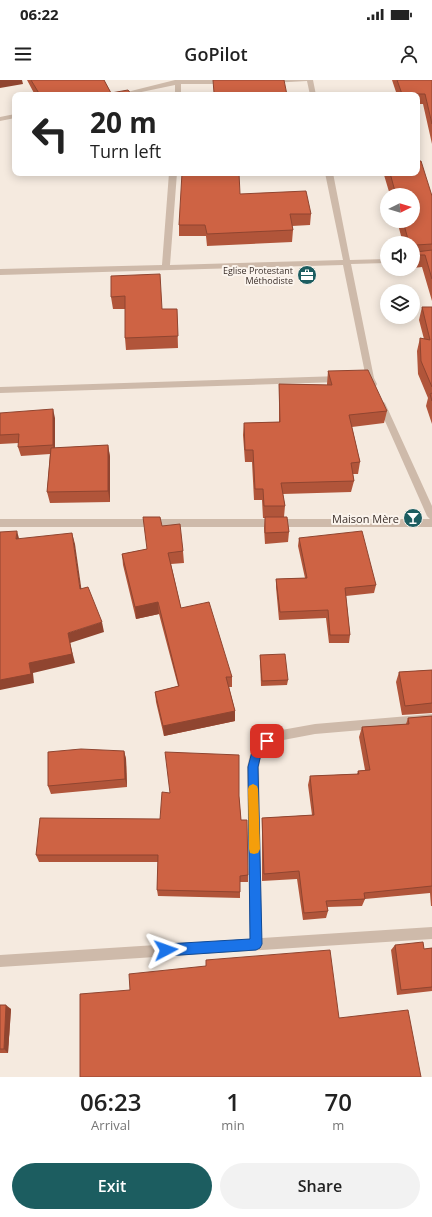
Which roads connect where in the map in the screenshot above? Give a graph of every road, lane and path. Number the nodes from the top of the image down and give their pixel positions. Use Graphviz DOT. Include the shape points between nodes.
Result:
graph roads {
  1 [pos="305,80"];
  2 [pos="310,80"];
  3 [pos="178,81"];
  4 [pos="234,81"];
  5 [pos="266,81"];
  6 [pos="131,92"];
  7 [pos="178,92"];
  8 [pos="312,92"];
  9 [pos="12,117"];
  10 [pos="0,119"];
  11 [pos="173,176"];
  12 [pos="330,176"];
  13 [pos="380,261"];
  14 [pos="348,262"];
  15 [pos="166,267"];
  16 [pos="0,272"];
  17 [pos="346,378"];
  18 [pos="0,390"];
  19 [pos="432,516"];
  20 [pos="0,523"];
  21 [pos="432,523"];
  22 [pos="432,719"];
  23 [pos="432,933"];
  24 [pos="256,944"];
  25 [pos="0,961"];
  1 -- 5 [label="street"];
  2 -- 8 [label="street"];
  3 -- 4 [label="street"];
  3 -- 6 [label="street"];
  3 -- 7 [label="street"];
  9 -- 10 [label="street"];
  11 -- 15 [label="street"];
  12 -- 14 [label="street"];
  13 -- 14 [label="street"];
  14 -- 15 [label="street"];
  14 -- 19 [label="street" via="366,378"];
  15 -- 16 [label="street"];
  17 -- 18 [label="street"];
  20 -- 21 [label="street"];
  22 -- 24 [label="street" via="315,728 276,736 257,747 253,767"];
  23 -- 24 [label="street"];
  24 -- 25 [label="street"];
}
